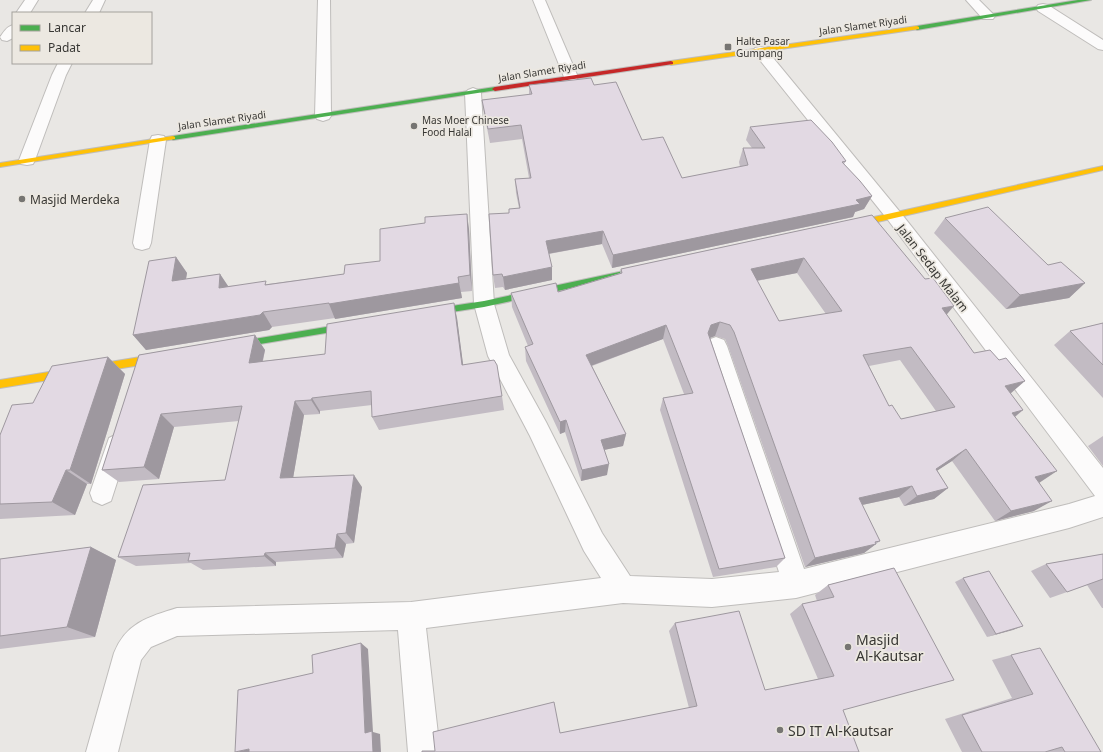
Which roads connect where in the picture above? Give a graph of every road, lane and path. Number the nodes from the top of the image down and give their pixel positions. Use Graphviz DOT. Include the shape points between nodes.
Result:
graph roads {
  1 [pos="32,0"];
  2 [pos="99,0"];
  3 [pos="324,0"];
  4 [pos="539,0"];
  5 [pos="972,0"];
  6 [pos="1081,1"];
  7 [pos="1043,8"];
  8 [pos="24,12"];
  9 [pos="93,12"];
  10 [pos="988,16"];
  11 [pos="1103,46"];
  12 [pos="760,51"];
  13 [pos="64,64"];
  14 [pos="570,77"];
  15 [pos="473,94"];
  16 [pos="323,116"];
  17 [pos="158,140"];
  18 [pos="27,160"];
  19 [pos="0,165"];
  20 [pos="1103,168"];
  21 [pos="894,216"];
  22 [pos="840,228"];
  23 [pos="142,243"];
  24 [pos="639,271"];
  25 [pos="484,304"];
  26 [pos="414,315"];
  27 [pos="368,323"];
  28 [pos="716,346"];
  29 [pos="220,348"];
  30 [pos="173,356"];
  31 [pos="142,361"];
  32 [pos="136,383"];
  33 [pos="0,384"];
  34 [pos="122,427"];
  35 [pos="1103,487"];
  36 [pos="102,493"];
  37 [pos="1103,505"];
  38 [pos="796,584"];
  39 [pos="623,589"];
  40 [pos="411,616"];
  41 [pos="102,752"];
  42 [pos="424,752"];
  1 -- 8 [label="street"];
  2 -- 9 [label="street"];
  3 -- 16 [label="street"];
  4 -- 14 [label="street"];
  5 -- 10 [label="street"];
  6 -- 7 [label="main road, Jalan Slamet Riyadi"];
  7 -- 10 [label="main road, Jalan Slamet Riyadi"];
  7 -- 11 [label="street"];
  10 -- 12 [label="main road, Jalan Slamet Riyadi"];
  12 -- 14 [label="main road, Jalan Slamet Riyadi"];
  12 -- 21 [label="street, Jalan Sedap Malam"];
  13 -- 18 [label="street"];
  14 -- 15 [label="main road, Jalan Slamet Riyadi"];
  15 -- 16 [label="main road, Jalan Slamet Riyadi"];
  15 -- 25 [label="street"];
  16 -- 17 [label="main road, Jalan Slamet Riyadi"];
  17 -- 18 [label="main road, Jalan Slamet Riyadi"];
  17 -- 23 [label="street"];
  18 -- 19 [label="main road, Jalan Slamet Riyadi"];
  20 -- 21 [label="main road"];
  21 -- 22 [label="main road"];
  21 -- 35 [label="street, Jalan Sedap Malam"];
  24 -- 25 [label="main road"];
  25 -- 26 [label="main road"];
  25 -- 39 [label="street" via="499,356 593,542"];
  27 -- 29 [label="main road"];
  28 -- 38 [label="street"];
  30 -- 31 [label="main road"];
  31 -- 32 [label="street"];
  31 -- 33 [label="main road"];
  34 -- 36 [label="street"];
  37 -- 38 [label="street" via="1069,516"];
  38 -- 39 [label="street" via="712,593"];
  39 -- 40 [label="street"];
  40 -- 41 [label="street" via="177,622 159,628 141,637 128,653"];
  40 -- 42 [label="street"];
}
